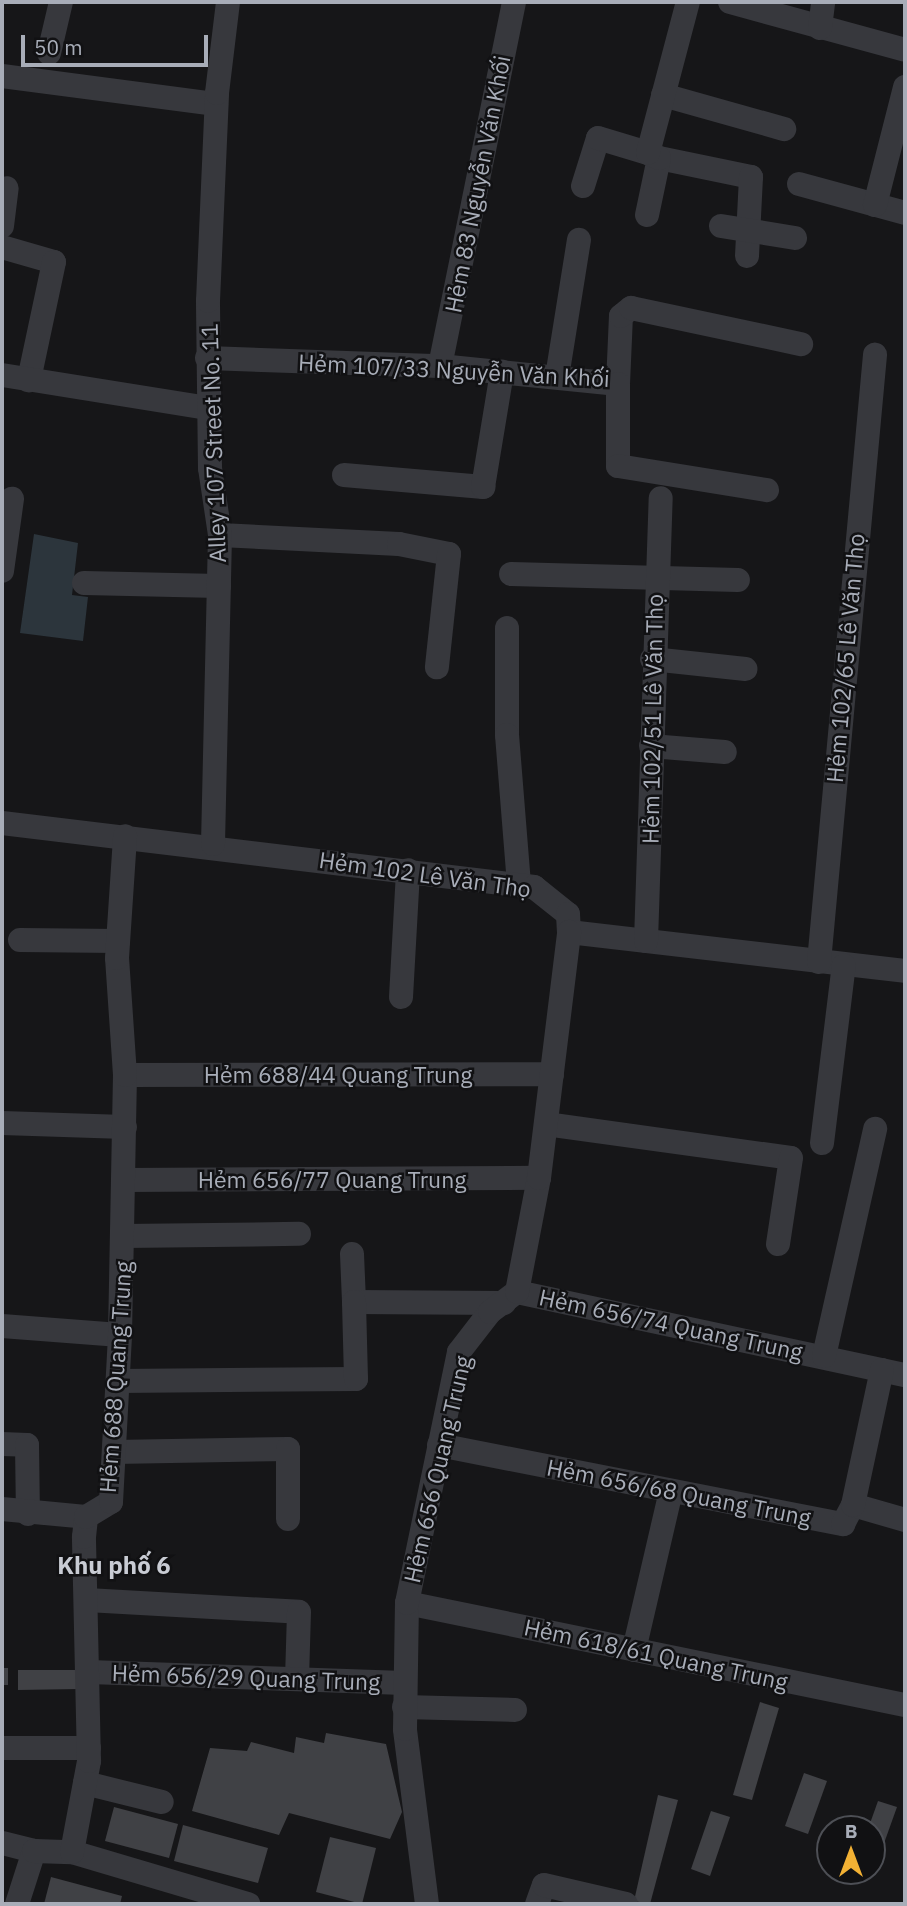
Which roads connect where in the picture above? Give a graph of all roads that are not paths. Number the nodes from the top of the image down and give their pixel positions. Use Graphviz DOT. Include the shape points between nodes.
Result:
graph roads {
  1 [pos="61,2"];
  2 [pos="228,2"];
  3 [pos="514,2"];
  4 [pos="688,2"];
  5 [pos="730,2"];
  6 [pos="823,2"];
  7 [pos="820,28"];
  8 [pos="905,50"];
  9 [pos="49,53"];
  10 [pos="2,76"];
  11 [pos="905,87"];
  12 [pos="663,95"];
  13 [pos="216,104"];
  14 [pos="784,129"];
  15 [pos="653,155"];
  16 [pos="799,184"];
  17 [pos="583,186"];
  18 [pos="7,188"];
  19 [pos="875,205"];
  20 [pos="905,213"];
  21 [pos="647,215"];
  22 [pos="2,226"];
  23 [pos="721,226"];
  24 [pos="748,231"];
  25 [pos="794,238"];
  26 [pos="579,240"];
  27 [pos="2,247"];
  28 [pos="747,256"];
  29 [pos="801,344"];
  30 [pos="875,355"];
  31 [pos="207,358"];
  32 [pos="440,366"];
  33 [pos="502,372"];
  34 [pos="2,375"];
  35 [pos="557,377"];
  36 [pos="29,380"];
  37 [pos="618,384"];
  38 [pos="208,408"];
  39 [pos="344,475"];
  40 [pos="768,490"];
  41 [pos="661,498"];
  42 [pos="12,499"];
  43 [pos="220,535"];
  44 [pos="2,570"];
  45 [pos="511,574"];
  46 [pos="655,578"];
  47 [pos="738,580"];
  48 [pos="84,583"];
  49 [pos="219,586"];
  50 [pos="507,628"];
  51 [pos="652,659"];
  52 [pos="438,667"];
  53 [pos="745,669"];
  54 [pos="651,746"];
  55 [pos="725,751"];
  56 [pos="2,823"];
  57 [pos="125,836"];
  58 [pos="212,844"];
  59 [pos="408,870"];
  60 [pos="519,885"];
  61 [pos="569,932"];
  62 [pos="20,940"];
  63 [pos="118,941"];
  64 [pos="646,941"];
  65 [pos="819,962"];
  66 [pos="844,965"];
  67 [pos="905,971"];
  68 [pos="401,997"];
  69 [pos="125,1074"];
  70 [pos="552,1074"];
  71 [pos="2,1123"];
  72 [pos="546,1124"];
  73 [pos="125,1127"];
  74 [pos="875,1129"];
  75 [pos="822,1143"];
  76 [pos="539,1178"];
  77 [pos="126,1180"];
  78 [pos="299,1234"];
  79 [pos="124,1236"];
  80 [pos="778,1244"];
  81 [pos="352,1254"];
  82 [pos="510,1297"];
  83 [pos="354,1302"];
  84 [pos="2,1326"];
  85 [pos="120,1335"];
  86 [pos="824,1356"];
  87 [pos="893,1373"];
  88 [pos="118,1381"];
  89 [pos="2,1444"];
  90 [pos="439,1445"];
  91 [pos="114,1452"];
  92 [pos="671,1491"];
  93 [pos="853,1505"];
  94 [pos="2,1509"];
  95 [pos="28,1514"];
  96 [pos="86,1517"];
  97 [pos="288,1519"];
  98 [pos="905,1520"];
  99 [pos="87,1600"];
  100 [pos="407,1603"];
  101 [pos="634,1650"];
  102 [pos="89,1672"];
  103 [pos="298,1679"];
  104 [pos="404,1695"];
  105 [pos="905,1705"];
  106 [pos="515,1710"];
  107 [pos="2,1748"];
  108 [pos="89,1748"];
  109 [pos="85,1783"];
  110 [pos="162,1802"];
  111 [pos="2,1843"];
  112 [pos="34,1852"];
  113 [pos="72,1852"];
  114 [pos="12,1901"];
  115 [pos="248,1904"];
  116 [pos="428,1904"];
  117 [pos="537,1904"];
  118 [pos="626,1904"];
  1 -- 9 [label="street"];
  2 -- 13 [label="street, Alley 107 Street No. 11"];
  3 -- 32 [label="street, Hẻm 83 Nguyễn Văn Khối"];
  4 -- 12 [label="street"];
  5 -- 7 [label="street"];
  6 -- 7 [label="street"];
  7 -- 8 [label="street"];
  10 -- 13 [label="street"];
  11 -- 19 [label="street"];
  12 -- 14 [label="street"];
  12 -- 15 [label="street"];
  13 -- 31 [label="street, Alley 107 Street No. 11"];
  15 -- 17 [label="street" via="598,138"];
  15 -- 21 [label="street"];
  15 -- 24 [label="street" via="751,177"];
  16 -- 19 [label="street"];
  18 -- 22 [label="street"];
  19 -- 20 [label="street"];
  23 -- 24 [label="street"];
  24 -- 25 [label="street"];
  24 -- 28 [label="street"];
  26 -- 35 [label="street"];
  27 -- 36 [label="street" via="54,262"];
  29 -- 37 [label="street, Hẻm 107/33 Nguyễn Văn Khối" via="631,308 621,316"];
  30 -- 65 [label="street, Hẻm 102/65 Lê Văn Thọ"];
  31 -- 32 [label="street, Hẻm 107/33 Nguyễn Văn Khối"];
  31 -- 38 [label="street, Alley 107 Street No. 11"];
  32 -- 33 [label="street, Hẻm 107/33 Nguyễn Văn Khối"];
  33 -- 35 [label="street, Hẻm 107/33 Nguyễn Văn Khối"];
  33 -- 39 [label="street" via="483,487"];
  34 -- 36 [label="street"];
  35 -- 37 [label="street, Hẻm 107/33 Nguyễn Văn Khối"];
  36 -- 38 [label="street"];
  37 -- 40 [label="street" via="618,466"];
  38 -- 43 [label="street, Alley 107 Street No. 11"];
  41 -- 46 [label="street, Hẻm 102/51 Lê Văn Thọ"];
  42 -- 44 [label="street"];
  43 -- 49 [label="street, Alley 107 Street No. 11"];
  43 -- 52 [label="street" via="399,544 449,554"];
  45 -- 46 [label="street"];
  46 -- 47 [label="street"];
  46 -- 51 [label="street, Hẻm 102/51 Lê Văn Thọ"];
  48 -- 49 [label="street"];
  49 -- 58 [label="street, Alley 107 Street No. 11"];
  50 -- 60 [label="street" via="507,735"];
  51 -- 53 [label="street"];
  51 -- 54 [label="street, Hẻm 102/51 Lê Văn Thọ"];
  54 -- 55 [label="street"];
  54 -- 64 [label="street, Hẻm 102/51 Lê Văn Thọ"];
  56 -- 57 [label="street, Hẻm 102 Lê Văn Thọ"];
  57 -- 58 [label="street, Hẻm 102 Lê Văn Thọ"];
  57 -- 63 [label="street, Hẻm 688 Quang Trung"];
  58 -- 59 [label="street, Hẻm 102 Lê Văn Thọ"];
  59 -- 60 [label="street, Hẻm 102 Lê Văn Thọ"];
  59 -- 68 [label="street"];
  60 -- 61 [label="street, Hẻm 102 Lê Văn Thọ" via="556,901 568,914"];
  61 -- 64 [label="street"];
  61 -- 70 [label="street"];
  62 -- 63 [label="street"];
  63 -- 69 [label="street, Hẻm 688 Quang Trung"];
  64 -- 65 [label="street"];
  65 -- 66 [label="street"];
  66 -- 67 [label="street"];
  66 -- 75 [label="street"];
  69 -- 70 [label="street, Hẻm 688/44 Quang Trung"];
  69 -- 73 [label="street, Hẻm 688 Quang Trung"];
  70 -- 72 [label="street"];
  71 -- 73 [label="street"];
  72 -- 76 [label="street"];
  72 -- 80 [label="street" via="791,1158"];
  73 -- 77 [label="street, Hẻm 688 Quang Trung"];
  74 -- 86 [label="street, Hẻm 656/74 Quang Trung"];
  76 -- 77 [label="street, Hẻm 656/77 Quang Trung"];
  76 -- 82 [label="street"];
  77 -- 79 [label="street, Hẻm 688 Quang Trung"];
  78 -- 79 [label="street"];
  79 -- 85 [label="street, Hẻm 688 Quang Trung"];
  81 -- 83 [label="street"];
  82 -- 83 [label="street, Hẻm 656/74 Quang Trung"];
  82 -- 86 [label="street, Hẻm 656/74 Quang Trung"];
  82 -- 90 [label="street, Hẻm 656 Quang Trung" via="459,1352"];
  83 -- 88 [label="street" via="356,1379"];
  84 -- 85 [label="street"];
  85 -- 88 [label="street, Hẻm 688 Quang Trung"];
  86 -- 87 [label="street, Hẻm 656/74 Quang Trung"];
  87 -- 93 [label="street"];
  88 -- 91 [label="street, Hẻm 688 Quang Trung"];
  89 -- 95 [label="street" via="27,1445"];
  90 -- 92 [label="street, Hẻm 656/68 Quang Trung"];
  90 -- 100 [label="street, Hẻm 656 Quang Trung"];
  91 -- 96 [label="street, Hẻm 688 Quang Trung" via="111,1502"];
  91 -- 97 [label="street" via="288,1449"];
  92 -- 93 [label="street, Hẻm 656/68 Quang Trung" via="843,1524"];
  92 -- 101 [label="street"];
  93 -- 98 [label="street"];
  94 -- 95 [label="street"];
  95 -- 96 [label="street"];
  96 -- 99 [label="street, Hẻm 688 Quang Trung"];
  99 -- 102 [label="street, Hẻm 688 Quang Trung"];
  99 -- 103 [label="street" via="299,1612"];
  100 -- 101 [label="street, Hẻm 618/61 Quang Trung"];
  100 -- 104 [label="street, Hẻm 656 Quang Trung"];
  101 -- 105 [label="street, Hẻm 618/61 Quang Trung"];
  102 -- 103 [label="street, Hẻm 656/29 Quang Trung"];
  102 -- 108 [label="street, Hẻm 688 Quang Trung"];
  103 -- 104 [label="street, Hẻm 656/29 Quang Trung"];
  104 -- 106 [label="street, Hẻm 656/29 Quang Trung"];
  104 -- 116 [label="street, Hẻm 656 Quang Trung"];
  107 -- 108 [label="street"];
  108 -- 109 [label="street, Hẻm 688 Quang Trung"];
  109 -- 110 [label="street"];
  109 -- 113 [label="street, Hẻm 688 Quang Trung"];
  111 -- 112 [label="street"];
  112 -- 113 [label="street"];
  112 -- 114 [label="street"];
  113 -- 115 [label="street"];
  117 -- 118 [label="street" via="544,1885"];
}
